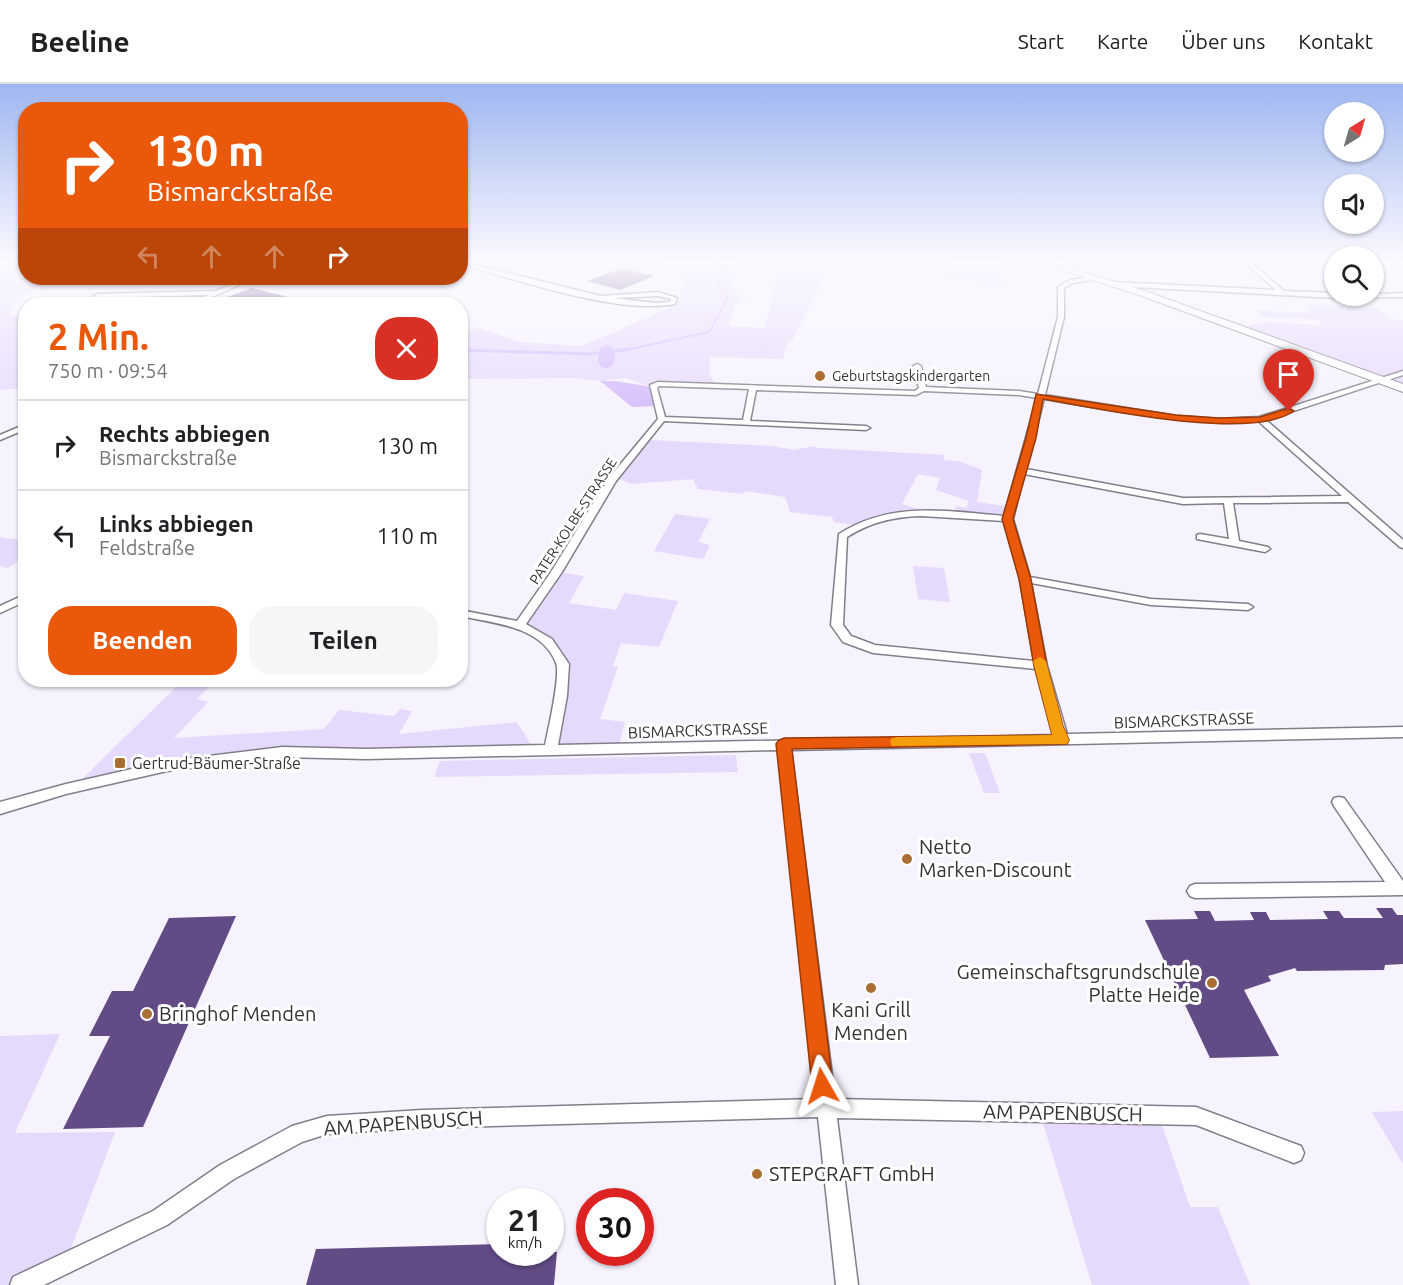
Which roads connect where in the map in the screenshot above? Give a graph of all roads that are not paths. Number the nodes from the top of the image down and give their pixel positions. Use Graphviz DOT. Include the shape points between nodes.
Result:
graph roads {
  1 [pos="1061,317"];
  2 [pos="1206,317"];
  3 [pos="917,366"];
  4 [pos="1403,373"];
  5 [pos="1381,380"];
  6 [pos="753,386"];
  7 [pos="1403,388"];
  8 [pos="923,389"];
  9 [pos="1039,396"];
  10 [pos="662,419"];
  11 [pos="1260,419"];
  12 [pos="746,423"];
  13 [pos="866,428"];
  14 [pos="18,430"];
  15 [pos="0,438"];
  16 [pos="1021,471"];
  17 [pos="1348,499"];
  18 [pos="1228,500"];
  19 [pos="1008,519"];
  20 [pos="1200,537"];
  21 [pos="1234,543"];
  22 [pos="1403,545"];
  23 [pos="1265,549"];
  24 [pos="1025,579"];
  25 [pos="18,601"];
  26 [pos="1248,607"];
  27 [pos="0,610"];
  28 [pos="468,615"];
  29 [pos="520,625"];
  30 [pos="1041,666"];
  31 [pos="1403,732"];
  32 [pos="1062,740"];
  33 [pos="784,744"];
  34 [pos="551,749"];
  35 [pos="1340,802"];
  36 [pos="0,808"];
  37 [pos="1400,888"];
  38 [pos="1195,891"];
  39 [pos="824,1108"];
  40 [pos="1294,1153"];
  41 [pos="21,1285"];
  42 [pos="847,1285"];
  1 -- 9 [label="street"];
  2 -- 5 [label="main road"];
  3 -- 8 [label="street"];
  4 -- 5 [label="street"];
  5 -- 7 [label="main road"];
  5 -- 11 [label="street"];
  6 -- 8 [label="street" via="916,393"];
  6 -- 10 [label="street" via="658,384 653,387"];
  6 -- 12 [label="street"];
  8 -- 9 [label="street"];
  9 -- 11 [label="street" via="1176,418"];
  9 -- 16 [label="street"];
  10 -- 12 [label="street"];
  10 -- 29 [label="street, PATER-KOLBE-STRASSE" via="612,481 557,573"];
  11 -- 17 [label="street"];
  12 -- 13 [label="street"];
  14 -- 15 [label="street"];
  16 -- 18 [label="street" via="1183,501"];
  16 -- 19 [label="street"];
  17 -- 18 [label="street"];
  17 -- 22 [label="street"];
  18 -- 21 [label="street"];
  19 -- 24 [label="street"];
  19 -- 30 [label="street" via="905,514 881,516 855,525 842,536 837,625 848,639 873,649"];
  20 -- 21 [label="street"];
  21 -- 23 [label="street"];
  24 -- 26 [label="street" via="1151,602"];
  24 -- 30 [label="street"];
  25 -- 27 [label="street"];
  28 -- 29 [label="street"];
  29 -- 34 [label="street" via="548,642 563,664"];
  30 -- 32 [label="street"];
  31 -- 32 [label="street, BISMARCKSTRASSE"];
  32 -- 33 [label="street, BISMARCKSTRASSE"];
  33 -- 34 [label="street, BISMARCKSTRASSE"];
  33 -- 39 [label="street"];
  34 -- 36 [label="street, BISMARCKSTRASSE" via="282,752 167,766"];
  35 -- 37 [label="street"];
  37 -- 38 [label="street"];
  39 -- 40 [label="street, AM PAPENBUSCH" via="1196,1116"];
  39 -- 41 [label="street, AM PAPENBUSCH" via="327,1125 299,1133 227,1172 160,1218"];
  39 -- 42 [label="street"];
}
